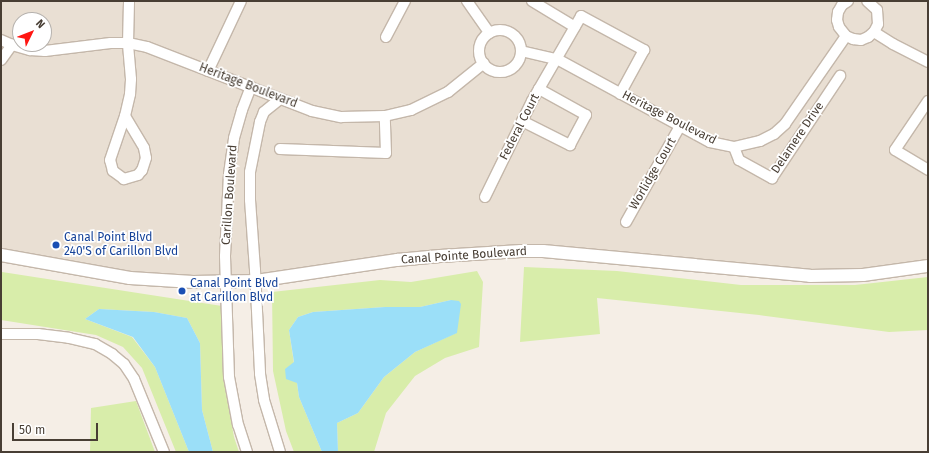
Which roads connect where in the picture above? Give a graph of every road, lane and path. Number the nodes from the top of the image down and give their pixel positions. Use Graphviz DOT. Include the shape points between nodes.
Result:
graph roads {
  1 [pos="129,1"];
  2 [pos="241,1"];
  3 [pos="404,1"];
  4 [pos="467,1"];
  5 [pos="532,1"];
  6 [pos="848,1"];
  7 [pos="867,1"];
  8 [pos="575,27"];
  9 [pos="874,32"];
  10 [pos="489,33"];
  11 [pos="846,36"];
  12 [pos="386,37"];
  13 [pos="1,40"];
  14 [pos="128,43"];
  15 [pos="12,45"];
  16 [pos="52,50"];
  17 [pos="520,52"];
  18 [pos="557,59"];
  19 [pos="1,60"];
  20 [pos="928,62"];
  21 [pos="484,63"];
  22 [pos="208,70"];
  23 [pos="840,76"];
  24 [pos="251,87"];
  25 [pos="539,89"];
  26 [pos="620,94"];
  27 [pos="280,99"];
  28 [pos="928,101"];
  29 [pos="125,116"];
  30 [pos="385,116"];
  31 [pos="522,121"];
  32 [pos="680,126"];
  33 [pos="734,147"];
  34 [pos="280,148"];
  35 [pos="928,170"];
  36 [pos="485,197"];
  37 [pos="626,222"];
  38 [pos="1,255"];
  39 [pos="928,266"];
  40 [pos="227,281"];
  41 [pos="256,281"];
  42 [pos="1,334"];
  43 [pos="164,452"];
  44 [pos="247,452"];
  45 [pos="280,452"];
  1 -- 14 [label="street"];
  2 -- 22 [label="street"];
  3 -- 12 [label="street"];
  4 -- 10 [label="street"];
  5 -- 8 [label="street"];
  6 -- 11 [label="street" via="842,5 837,20 839,28"];
  7 -- 9 [label="street" via="876,10 878,17"];
  8 -- 18 [label="street, Federal Court"];
  8 -- 26 [label="street" via="581,16 644,50"];
  9 -- 11 [label="street" via="861,40 853,40"];
  9 -- 20 [label="street"];
  10 -- 17 [label="street" via="502,30 510,33 520,44"];
  10 -- 21 [label="street" via="480,46"];
  11 -- 33 [label="street, Heritage Boulevard" via="785,124 774,134 760,141"];
  13 -- 15 [label="street, Heritage Boulevard"];
  14 -- 16 [label="street, Heritage Boulevard"];
  14 -- 22 [label="street, Heritage Boulevard" via="147,47"];
  14 -- 29 [label="street" via="131,79"];
  15 -- 19 [label="street"];
  17 -- 18 [label="street, Heritage Boulevard"];
  17 -- 21 [label="street" via="517,64 504,71 496,71"];
  18 -- 25 [label="street, Federal Court"];
  18 -- 26 [label="street, Heritage Boulevard"];
  21 -- 30 [label="street, Heritage Boulevard" via="436,99 411,110"];
  22 -- 24 [label="street, Heritage Boulevard"];
  23 -- 33 [label="street, Delamere Drive" via="772,178 739,160"];
  24 -- 27 [label="street, Heritage Boulevard"];
  24 -- 40 [label="street, Carillon Boulevard" via="234,138 229,174 225,256"];
  25 -- 31 [label="street, Federal Court"];
  25 -- 31 [label="street" via="586,115 570,145"];
  26 -- 32 [label="street, Heritage Boulevard"];
  27 -- 30 [label="street, Heritage Boulevard" via="312,111 341,117"];
  27 -- 41 [label="street, Carillon Boulevard" via="264,112 250,172"];
  28 -- 35 [label="street" via="895,150"];
  29 -- 29 [label="street" via="110,160 113,171 124,179 138,175 146,158 144,148"];
  30 -- 34 [label="street" via="386,153"];
  31 -- 36 [label="street, Federal Court"];
  32 -- 33 [label="street, Heritage Boulevard" via="710,142"];
  32 -- 37 [label="street, Worlidge Court"];
  38 -- 40 [label="street, Canal Pointe Boulevard" via="130,278 194,282"];
  39 -- 41 [label="street, Canal Pointe Boulevard" via="863,275 810,276 521,251 397,260"];
  40 -- 41 [label="street, Canal Pointe Boulevard"];
  40 -- 44 [label="street, Carillon Boulevard" via="228,377 238,425"];
  41 -- 45 [label="street, Carillon Boulevard" via="260,374 266,406"];
  42 -- 43 [label="street" via="38,334 69,338 95,344 112,354 124,364 134,379"];
}
